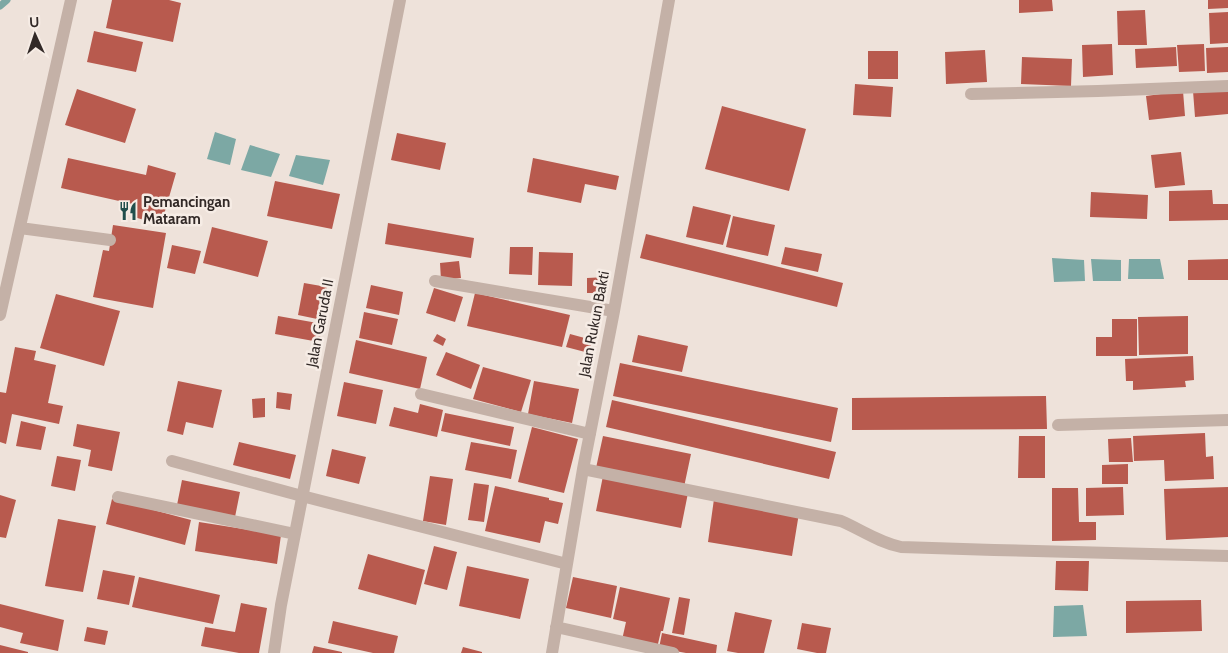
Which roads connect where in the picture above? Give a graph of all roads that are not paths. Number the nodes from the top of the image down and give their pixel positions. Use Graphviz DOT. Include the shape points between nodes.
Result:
graph roads {
  1 [pos="71,0"];
  2 [pos="400,0"];
  3 [pos="669,0"];
  4 [pos="1228,86"];
  5 [pos="972,94"];
  6 [pos="20,228"];
  7 [pos="110,240"];
  8 [pos="435,281"];
  9 [pos="614,311"];
  10 [pos="0,315"];
  11 [pos="421,394"];
  12 [pos="1228,420"];
  13 [pos="1058,425"];
  14 [pos="590,434"];
  15 [pos="172,461"];
  16 [pos="583,469"];
  17 [pos="302,496"];
  18 [pos="118,497"];
  19 [pos="295,534"];
  20 [pos="1228,556"];
  21 [pos="567,564"];
  22 [pos="556,627"];
  23 [pos="274,653"];
  24 [pos="552,653"];
  25 [pos="673,653"];
  1 -- 6 [label="street"];
  2 -- 17 [label="street, Jalan Garuda II"];
  3 -- 9 [label="street, Jalan Rukun Bakti"];
  4 -- 5 [label="street"];
  6 -- 7 [label="street"];
  6 -- 10 [label="street"];
  8 -- 9 [label="street"];
  9 -- 14 [label="street, Jalan Rukun Bakti"];
  11 -- 14 [label="street"];
  12 -- 13 [label="street"];
  14 -- 16 [label="street, Jalan Rukun Bakti"];
  15 -- 17 [label="street"];
  16 -- 20 [label="street" via="841,521 894,545"];
  16 -- 21 [label="street, Jalan Rukun Bakti"];
  17 -- 19 [label="street, Jalan Garuda II"];
  17 -- 21 [label="street"];
  18 -- 19 [label="street"];
  19 -- 23 [label="street, Jalan Garuda II"];
  21 -- 22 [label="street, Jalan Rukun Bakti"];
  22 -- 24 [label="street, Jalan Rukun Bakti"];
  22 -- 25 [label="street"];
}
